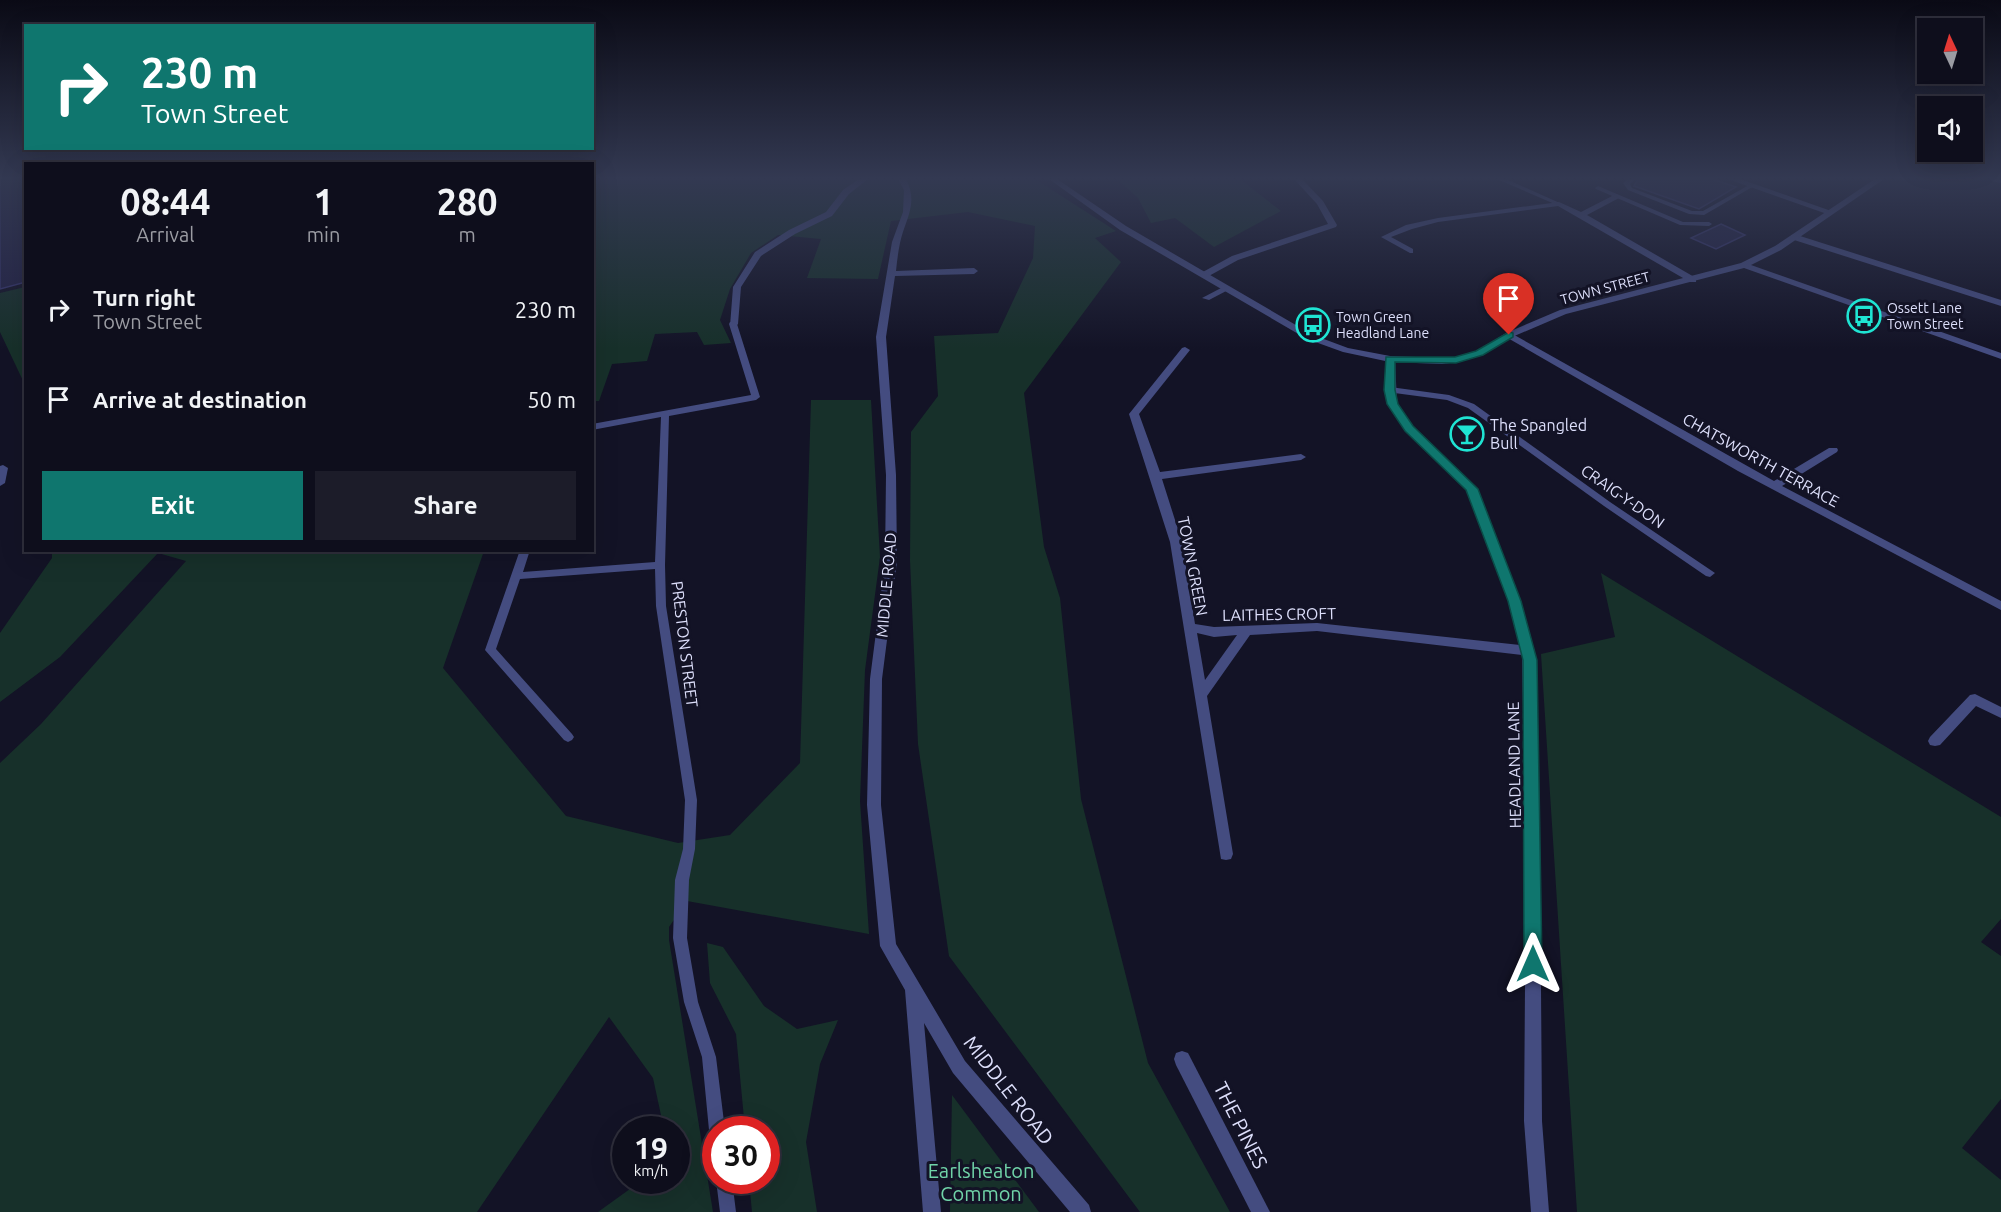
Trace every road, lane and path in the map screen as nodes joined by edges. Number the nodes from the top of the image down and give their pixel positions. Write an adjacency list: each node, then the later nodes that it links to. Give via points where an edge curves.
1 (786, 236): 17 (street, via 758,254 738,287)
2 (898, 236): 11 (street, MIDDLE ROAD)
3 (1136, 236): 12 (street, TOWN STREET)
4 (1302, 236): 12 (street, via 1235,258)
5 (1388, 236): 8 (street, via 1385,237)
6 (1618, 236): 13 (street)
7 (1794, 237): 9 (street, TOWN STREET); 16 (street)
8 (1410, 251)
9 (1744, 265): 13 (street, TOWN STREET); 20 (street)
10 (974, 271): 11 (street)
11 (892, 274): 44 (street, MIDDLE ROAD, via 881,337 891,475 891,562 876,679 874,805 888,946)
12 (1204, 275): 14 (street, TOWN STREET)
13 (1693, 280): 18 (street, TOWN STREET, via 1563,312)
14 (1226, 290): 15 (lane); 21 (street, TOWN STREET, via 1310,337)
15 (1206, 298)
16 (2001, 303)
17 (733, 324): 23 (lane, via 756,397)
18 (1509, 335): 21 (street, TOWN STREET, via 1480,353 1456,360); 30 (street, CHATSWORTH TERRACE)
19 (1185, 350): 28 (street, TOWN GREEN, via 1134,414)
20 (2001, 356)
21 (1390, 359): 22 (street, HEADLAND LANE)
22 (1389, 390): 33 (lane, CRAIG-Y-DON, via 1449,398 1471,406); 38 (street, HEADLAND LANE, via 1392,404 1409,428 1472,489 1515,601)
23 (665, 414): 24 (lane); 32 (lane, PRESTON STREET)
24 (594, 427)
25 (1833, 450): 30 (street)
26 (1301, 457): 28 (street)
27 (3, 468): 29 (lane)
28 (1156, 476): 36 (street, TOWN GREEN, via 1176,543)
29 (0, 483)
30 (1774, 486): 35 (street, CHATSWORTH TERRACE)
31 (524, 552): 34 (lane)
32 (660, 565): 34 (lane); 46 (lane, PRESTON STREET, via 661,606 691,800 680,938 691,1002 709,1057)
33 (1710, 573)
34 (516, 576): 41 (lane, via 490,650)
35 (1998, 602)
36 (1190, 627): 37 (street, LAITHES CROFT, via 1214,632); 39 (street)
37 (1247, 630): 38 (street, LAITHES CROFT, via 1317,627); 39 (street)
38 (1528, 651): 52 (street, HEADLAND LANE, via 1533,1121)
39 (1201, 695): 43 (street)
40 (2001, 713): 42 (street, via 1975,699)
41 (568, 737)
42 (1935, 741)
43 (1226, 854)
44 (913, 987): 49 (street, MIDDLE ROAD); 50 (street, MIDDLE ROAD, via 959,1067)
45 (1182, 1059): 51 (street, THE PINES)
46 (715, 1116)
47 (726, 1194): 48 (lane)
48 (728, 1212)
49 (932, 1212)
50 (1082, 1212)
51 (1261, 1212)
52 (1540, 1212)

